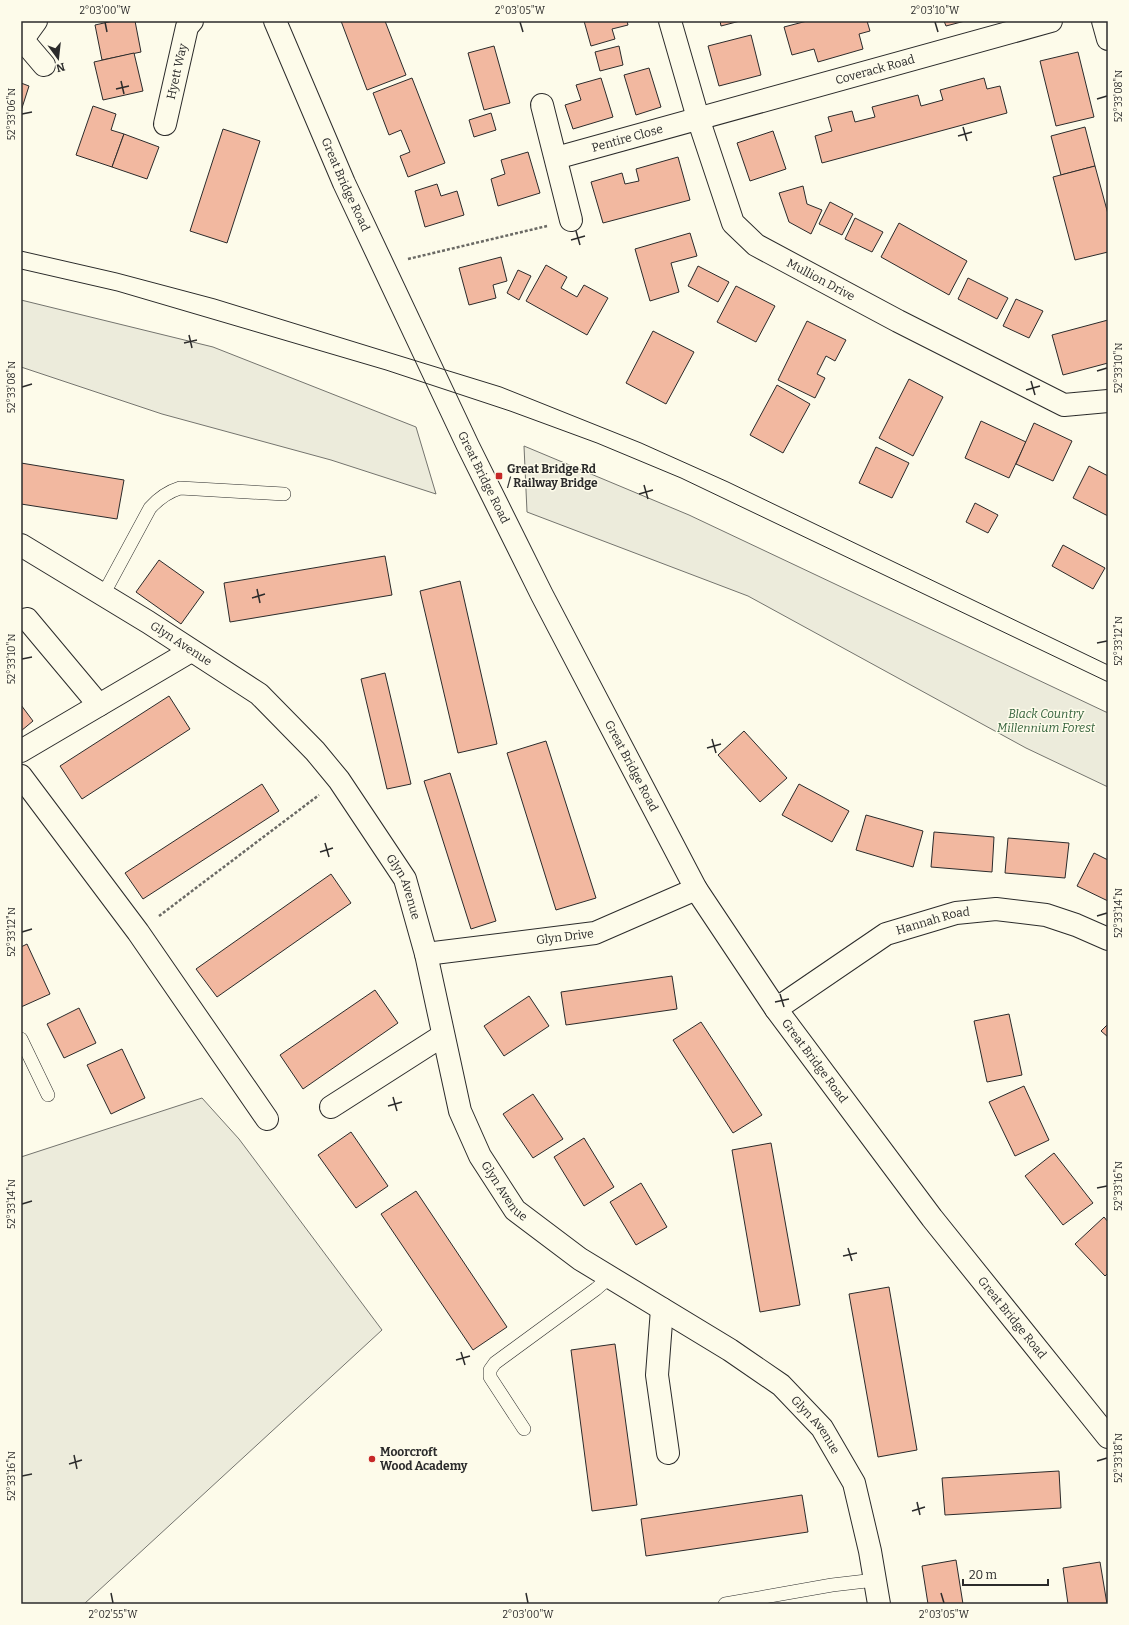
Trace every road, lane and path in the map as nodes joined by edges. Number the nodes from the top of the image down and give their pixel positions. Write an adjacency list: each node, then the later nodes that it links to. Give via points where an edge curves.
1 (36, 21): 7 (street)
2 (192, 21): 12 (street, Hyett Way, via 187,27)
3 (275, 21): 15 (street, Great Bridge Road, via 344,183)
4 (670, 21): 11 (street, Mullion Drive)
5 (1051, 21): 11 (street, Coverack Road)
6 (1103, 21): 8 (street)
7 (22, 38): 9 (street)
8 (1108, 39)
9 (44, 64)
10 (542, 104): 13 (street)
11 (698, 118): 13 (street, Pentire Close); 16 (street, Mullion Drive, via 733,223 756,245 1064,405)
12 (165, 124)
13 (556, 158): 14 (street)
14 (571, 220): 15 (path)
15 (383, 265): 26 (street, Great Bridge Road, via 542,595)
16 (1108, 401)
17 (284, 494): 19 (lane, via 180,488 169,491 150,508)
18 (21, 546): 19 (street, Glyn Avenue)
19 (103, 595): 21 (street, Glyn Avenue)
20 (27, 619): 22 (street)
21 (191, 651): 22 (street); 25 (street, Glyn Avenue, via 259,694 315,751)
22 (99, 705): 23 (street)
23 (21, 751)
24 (21, 776): 27 (street)
25 (339, 780): 27 (path); 29 (street, Glyn Avenue, via 405,879)
26 (696, 889): 29 (street, Glyn Drive, via 595,933); 30 (street, Great Bridge Road)
27 (138, 932): 35 (street)
28 (1108, 939): 30 (street, Hannah Road, via 1046,915 996,909 956,913 886,934)
29 (426, 954): 31 (street, Glyn Avenue)
30 (776, 1009): 39 (street, Great Bridge Road, via 932,1218)
31 (442, 1036): 34 (street); 36 (street, Glyn Avenue, via 460,1111 480,1156 515,1210 580,1259)
32 (21, 1039): 33 (lane)
33 (48, 1095)
34 (331, 1107)
35 (267, 1119)
36 (610, 1277): 37 (street, Glyn Avenue); 38 (lane, via 495,1363 490,1370 490,1377)
37 (662, 1309): 40 (street, via 657,1375); 41 (street, Glyn Avenue, via 730,1350 781,1385 822,1428 854,1483)
38 (524, 1429)
39 (1108, 1437)
40 (668, 1453)
41 (875, 1580): 42 (lane); 43 (street, Glyn Avenue)
42 (725, 1604)
43 (879, 1604)

